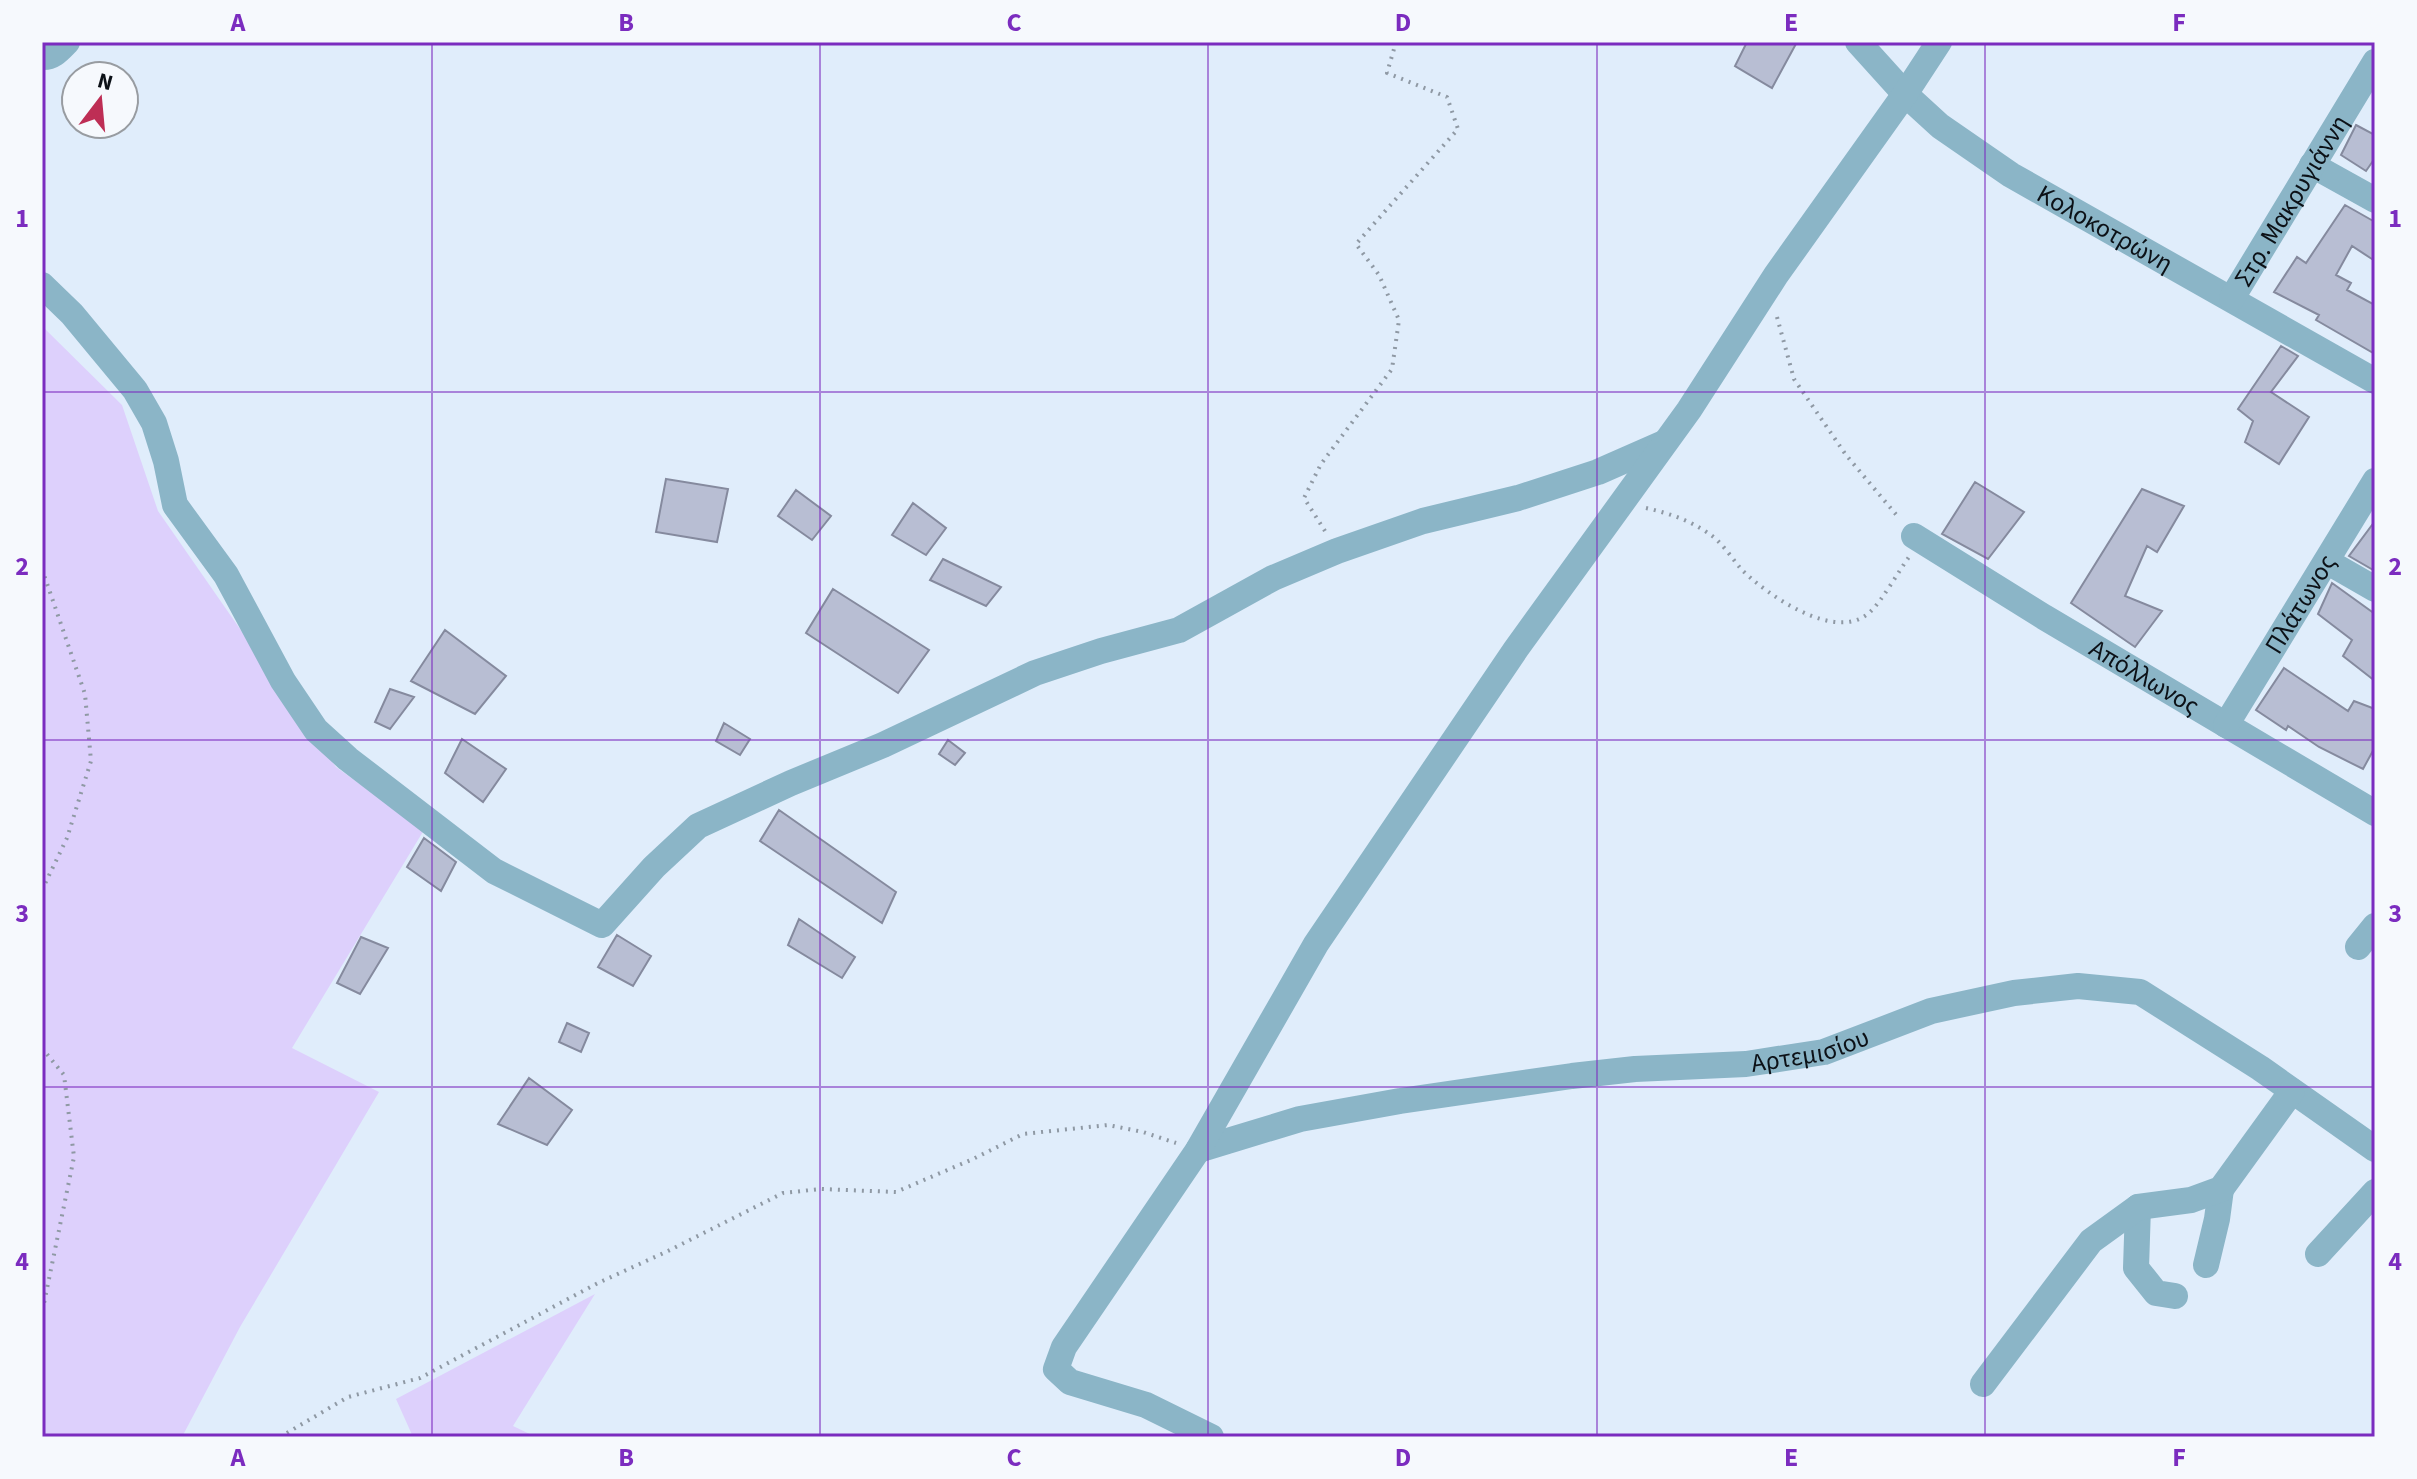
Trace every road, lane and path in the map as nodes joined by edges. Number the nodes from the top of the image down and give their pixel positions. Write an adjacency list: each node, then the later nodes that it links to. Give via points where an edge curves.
1 (67, 42): 5 (street)
2 (1396, 42): 18 (path, via 1387,73 1447,97 1458,129 1356,244 1379,275 1399,320 1392,369 1321,464 1304,498)
3 (1858, 42): 7 (street, Κολοκοτρώνη)
4 (1939, 42): 7 (street)
5 (42, 57)
6 (2375, 62): 8 (street, Στρ. Μακρυγιάννη)
7 (1905, 94): 10 (street); 12 (street, Κολοκοτρώνη, via 1940,126 2011,175)
8 (2312, 165): 9 (street); 12 (street, Στρ. Μακρυγιάννη)
9 (2375, 200)
10 (1776, 275): 14 (street); 17 (path, via 1778,319 1794,379 1846,455)
11 (42, 285): 18 (street, via 135,390 154,423 175,505 226,575 316,730 494,871 602,925 698,826 1035,673 1179,630 1273,578)
12 (2232, 298): 13 (street, Κολοκοτρώνη)
13 (2375, 381)
14 (1664, 443): 16 (street); 18 (street, via 1598,472)
15 (2375, 481): 19 (street, Πλάτωνος)
16 (1620, 502): 17 (path, via 1670,513 1692,524 1710,534 1768,592 1795,609 1850,623 1870,612 1910,556); 30 (street, via 1316,944)
17 (1914, 536): 22 (street, Απόλλωνος)
18 (1337, 551)
19 (2328, 562): 21 (street); 22 (street, Πλάτωνος)
20 (42, 569): 24 (path, via 85,694 91,761 67,838)
21 (2375, 589)
22 (2226, 725): 23 (street, Απόλλωνος)
23 (2375, 813)
24 (42, 890)
25 (2375, 926): 26 (street)
26 (2358, 947)
27 (42, 1048): 37 (path, via 64,1075 74,1157)
28 (2292, 1091): 29 (street, Αρτεμισίου); 30 (street, Αρτεμισίου, via 2140,992 2078,986 1931,1011 1824,1052 1746,1064 1572,1076 1400,1101 1300,1119); 31 (street)
29 (2375, 1149)
30 (1198, 1150): 39 (path, via 1143,1132 1094,1126 1023,1134 896,1192 783,1193 420,1378 348,1397); 40 (street, via 1064,1347 1056,1369 1070,1382 1146,1405)
31 (2221, 1189): 33 (street, via 2191,1200); 35 (street)
32 (2375, 1192): 34 (street)
33 (2138, 1207): 36 (street, via 2136,1268 2156,1293); 38 (street, via 2091,1241)
34 (2318, 1254)
35 (2206, 1265)
36 (2175, 1296)
37 (42, 1313)
38 (1983, 1384)
39 (280, 1437)
40 (1211, 1437)

